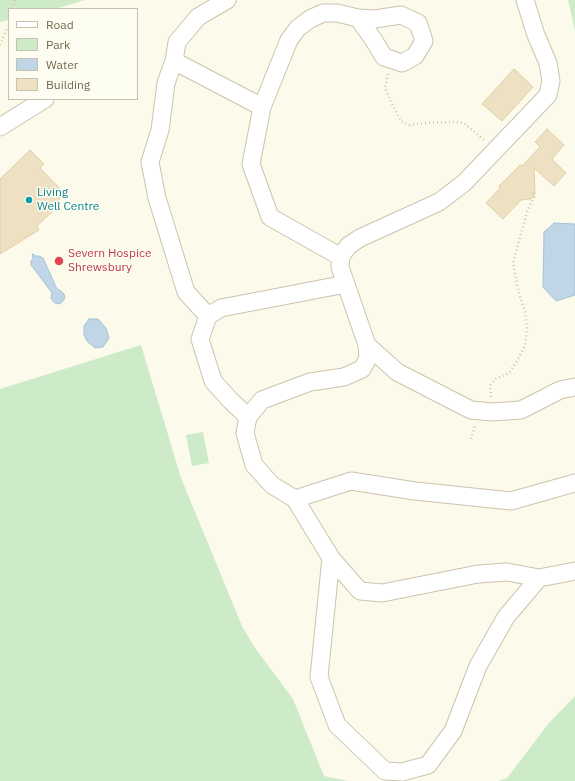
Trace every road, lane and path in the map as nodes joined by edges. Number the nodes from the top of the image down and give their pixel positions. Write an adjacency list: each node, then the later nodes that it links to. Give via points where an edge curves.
1 (227, 0): 7 (street, via 198,17 178,42)
2 (525, 0): 11 (street, via 552,81 548,95)
3 (358, 18): 6 (street, via 384,57); 6 (street, via 375,19 401,15 418,23 424,41 416,56 402,63); 9 (street, via 323,13 298,28 289,40)
4 (8, 26): 5 (path)
5 (0, 45)
6 (393, 60): 11 (path, via 386,88 401,121 410,125 425,122 464,123)
7 (174, 61): 9 (street); 15 (street, via 166,83 160,130 150,162 157,198 186,292)
8 (44, 100): 10 (street)
9 (262, 107): 13 (street, via 251,164 270,217)
10 (0, 127)
11 (496, 150): 13 (street, via 464,183 439,202 360,238 348,246)
12 (533, 191): 18 (path, via 534,197 527,212 513,263 525,311 525,346 509,373 495,379 490,386)
13 (341, 257): 14 (street, via 340,267)
14 (346, 284): 15 (street, via 221,308); 16 (street)
15 (208, 316): 19 (street, via 200,339 213,381)
16 (367, 345): 18 (street, via 398,372 471,410); 19 (street, via 368,358 362,369 344,377 310,382 262,400)
17 (575, 387): 18 (street, via 560,390 521,410)
18 (492, 412)
19 (248, 417): 21 (street, via 245,433 254,465 272,485)
20 (575, 483): 21 (street, via 511,501 351,481)
21 (295, 499): 22 (street)
22 (331, 558): 24 (street, via 360,591 368,592 382,593 478,574 507,572); 24 (street, via 319,677 336,725 385,771 402,772 428,765 453,731 478,666 506,618)
23 (575, 571): 24 (street)
24 (539, 578)

